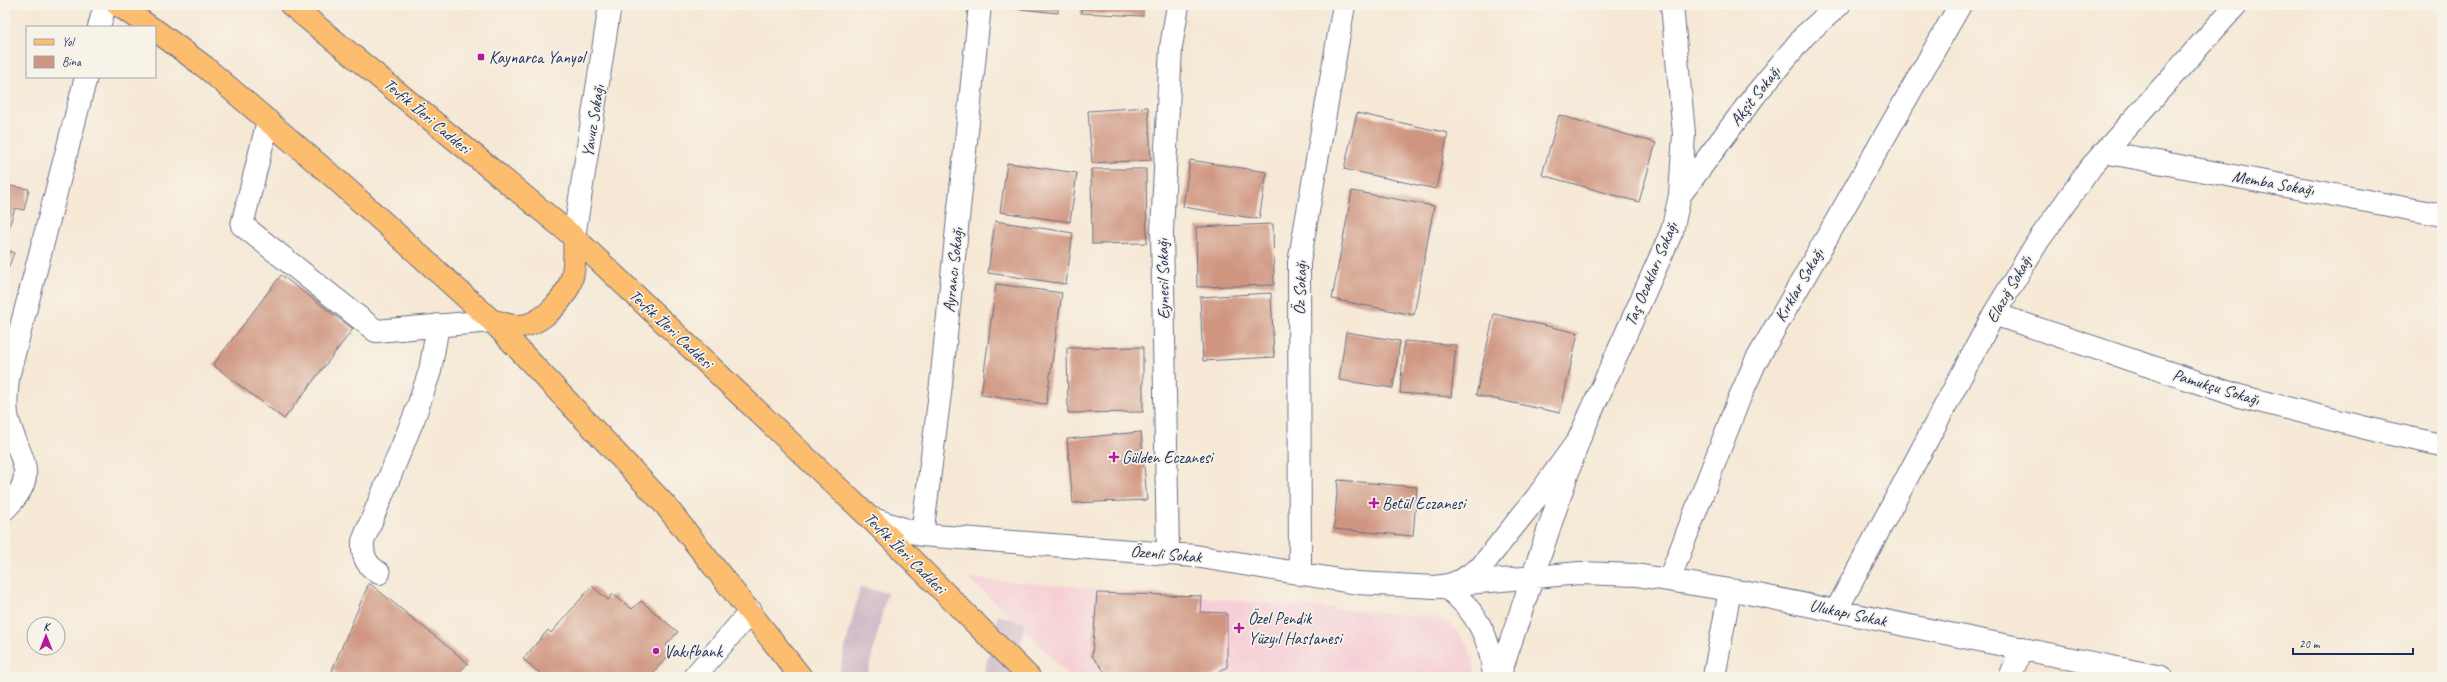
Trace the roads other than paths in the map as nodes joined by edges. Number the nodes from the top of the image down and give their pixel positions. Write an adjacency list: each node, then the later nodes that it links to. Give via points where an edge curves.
1 (105, 5): 12 (street)
2 (118, 5): 13 (main road)
3 (610, 5): 20 (street, Yavuz Sokağı)
4 (980, 5): 28 (street, Ayrancı Sokağı, via 940,392)
5 (1178, 5): 29 (street, Eynesil Sokağı, via 1171,46 1162,231)
6 (1344, 5): 31 (street, Öz Sokağı, via 1299,262)
7 (1672, 5): 18 (street, Taş Ocakları Sokağı, via 1684,134)
8 (1839, 5): 18 (street, Akşit Sokağı, via 1805,34 1755,94)
9 (1960, 5): 33 (street, Kırklar Sokağı, via 1756,360)
10 (2236, 5): 17 (street, Elazığ Sokağı)
11 (302, 9): 20 (main road, Tevfik İleri Caddesi)
12 (99, 26)
13 (149, 26)
14 (156, 31): 16 (main road, via 204,66)
15 (86, 78): 26 (street, via 8,377 7,412 22,454 25,474 15,499)
16 (268, 120): 22 (main road); 23 (street, via 242,224 376,331)
17 (2104, 152): 19 (street, Memba Sokağı); 21 (street, Elazığ Sokağı, via 2038,240)
18 (1680, 194): 24 (street, Taş Ocakları Sokağı, via 1672,230)
19 (2442, 214)
20 (574, 237): 22 (main road, via 575,262 572,281 561,301 537,322 519,326); 27 (main road, Tevfik İleri Caddesi)
21 (1994, 314): 25 (street, Pamukçu Sokağı, via 2239,396); 36 (street, Elazığ Sokağı)
22 (492, 320): 23 (street); 37 (main road, via 666,506)
23 (438, 325): 30 (street, via 430,370 420,400 363,541 365,560 370,568)
24 (1579, 438): 32 (street); 34 (street, via 1481,566)
25 (2442, 445)
26 (5, 509)
27 (870, 518): 28 (street, Özenli Sokak); 41 (main road, Tevfik İleri Caddesi)
28 (922, 535): 29 (street, Özenli Sokak)
29 (1168, 553): 31 (street, Özenli Sokak, via 1221,559)
30 (379, 573)
31 (1300, 574): 34 (street, Özenli Sokak, via 1370,584)
32 (1531, 577): 33 (street, Ulukapı Sokak, via 1607,572); 34 (street, Özenli Sokak); 43 (street)
33 (1669, 580): 35 (street, Ulukapı Sokak)
34 (1452, 584): 42 (street, via 1484,632 1492,654)
35 (1730, 590): 36 (street, Ulukapı Sokak); 44 (street)
36 (1836, 610): 38 (street, Ulukapı Sokak)
37 (751, 611): 39 (street); 40 (main road)
38 (2022, 648): 45 (street); 46 (street, Ulukapı Sokak)
39 (694, 677)
40 (801, 677)
41 (1029, 677)
42 (1494, 677)
43 (1499, 677)
44 (1714, 677)
45 (2010, 677)
46 (2161, 677)

